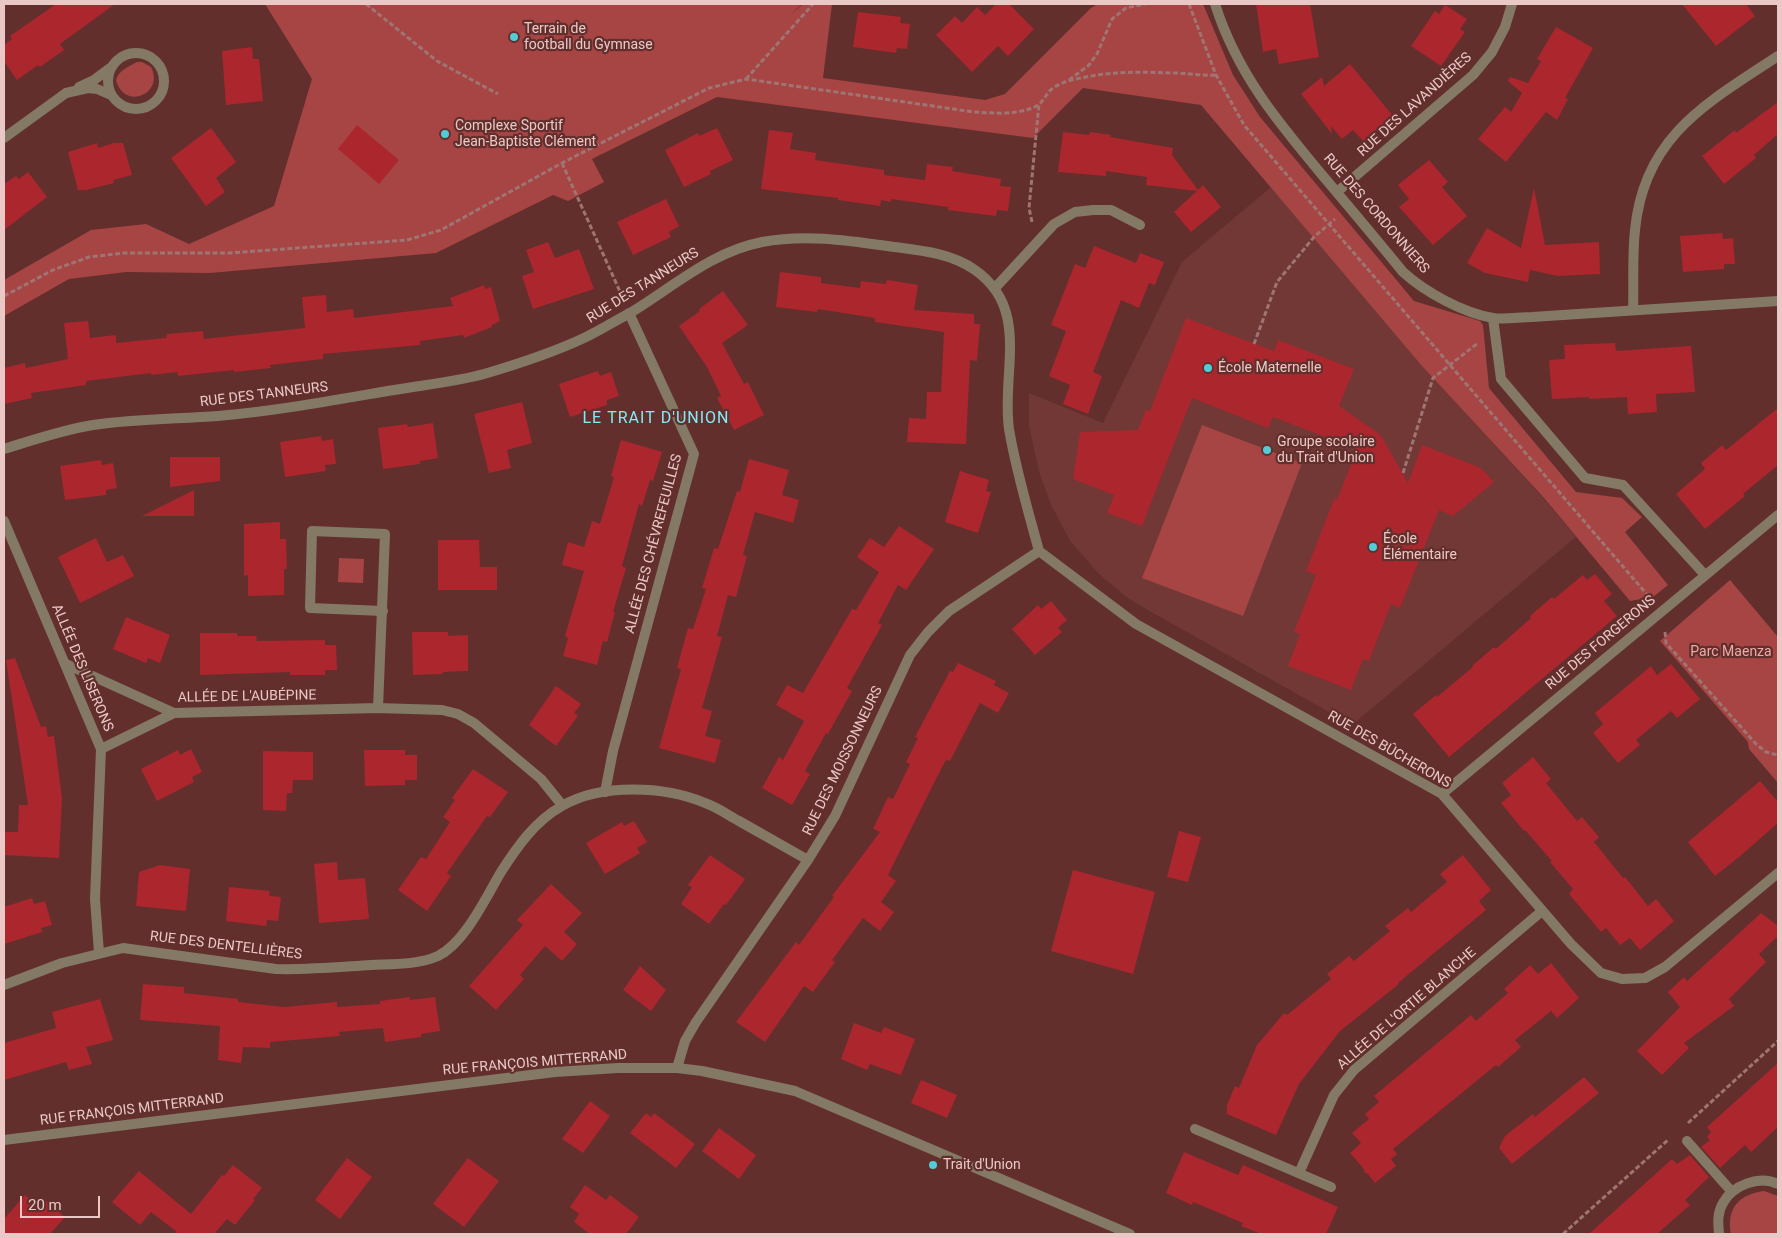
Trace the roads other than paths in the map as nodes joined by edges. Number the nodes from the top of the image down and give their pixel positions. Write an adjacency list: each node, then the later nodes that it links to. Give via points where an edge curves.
1 (1214, 4): 8 (street, RUE DES CORDONNIERS, via 1222,28 1248,78 1275,118)
2 (1512, 4): 8 (street, RUE DES LAVANDIÈRES, via 1505,27 1473,75)
3 (1778, 56): 12 (street, via 1708,102 1662,149 1644,187 1635,230)
4 (110, 68): 5 (street, via 94,80); 6 (street, via 107,77); 6 (street, via 124,55 143,53 158,64 164,81 158,98 143,108 125,107)
5 (66, 92): 6 (street, via 88,88); 7 (street)
6 (111, 95)
7 (4, 138)
8 (1337, 192): 14 (street, RUE DES CORDONNIERS, via 1415,283 1451,303)
9 (1140, 224): 10 (street, via 1112,210 1075,212 1054,224)
10 (995, 288): 13 (street, RUE DES TANNEURS, via 974,269 944,255 848,240 792,238 736,249 698,266); 18 (street, RUE DES TANNEURS, via 1011,328 1009,424 1018,480)
11 (1778, 301): 12 (street, RUE DES CORDONNIERS)
12 (1633, 310): 14 (street, RUE DES CORDONNIERS)
13 (629, 313): 15 (street, RUE DES TANNEURS, via 585,338 481,375 326,402 219,416 91,426 62,431); 25 (street, ALLÉE DES CHÉVREFEUILLES, via 694,454 613,751)
14 (1493, 318): 19 (street, via 1501,379 1585,478 1624,485)
15 (4, 449)
16 (1778, 515): 19 (street, RUE DES FORGERONS)
17 (4, 521): 21 (street, ALLÉE DES LISERONS)
18 (1039, 551): 26 (street, RUE DES BÛCHERONS, via 1136,624); 28 (street, RUE DES MOISSONNEURS, via 949,611 910,655 834,816)
19 (1705, 575): 26 (street, RUE DES FORGERONS)
20 (383, 611): 20 (street, via 385,534 312,531 310,608); 22 (street)
21 (66, 664): 23 (street, ALLÉE DE L'AUBÉPINE); 24 (street, ALLÉE DES LISERONS)
22 (378, 708): 23 (street, ALLÉE DE L'AUBÉPINE); 27 (street, ALLÉE DE L'AUBÉPINE, via 442,710 458,714 474,723 541,779)
23 (174, 713): 24 (street)
24 (101, 749): 31 (street, ALLÉE DES LISERONS, via 95,900)
25 (605, 792): 27 (street, RUE DES DENTELLIÈRES); 28 (street, RUE DES DENTELLIÈRES, via 654,790 707,803)
26 (1442, 794): 30 (street, RUE DES BÛCHERONS)
27 (562, 805): 31 (street, RUE DES DENTELLIÈRES, via 538,823 517,847 456,942 432,958 418,962 298,970 123,948)
28 (808, 860): 33 (street, RUE DES MOISSONNEURS, via 696,1022 685,1041)
29 (1778, 873): 30 (street, RUE DES BÛCHERONS, via 1665,967 1645,978 1622,979 1601,973 1570,944)
30 (1542, 910): 37 (street, ALLÉE DE L'ORTIE BLANCHE, via 1354,1070 1334,1095)
31 (99, 952): 32 (street, RUE DES DENTELLIÈRES)
32 (4, 985)
33 (677, 1068): 35 (street, RUE FRANÇOIS MITTERRAND, via 555,1072); 41 (street, RUE FRANÇOIS MITTERRAND, via 795,1091)
34 (1196, 1129): 37 (street)
35 (4, 1140)
36 (1687, 1141): 40 (street)
37 (1299, 1173): 39 (street)
38 (1777, 1180): 40 (street, via 1752,1182)
39 (1331, 1187)
40 (1732, 1192): 42 (street, via 1718,1217)
41 (1130, 1234)
42 (1719, 1234)

